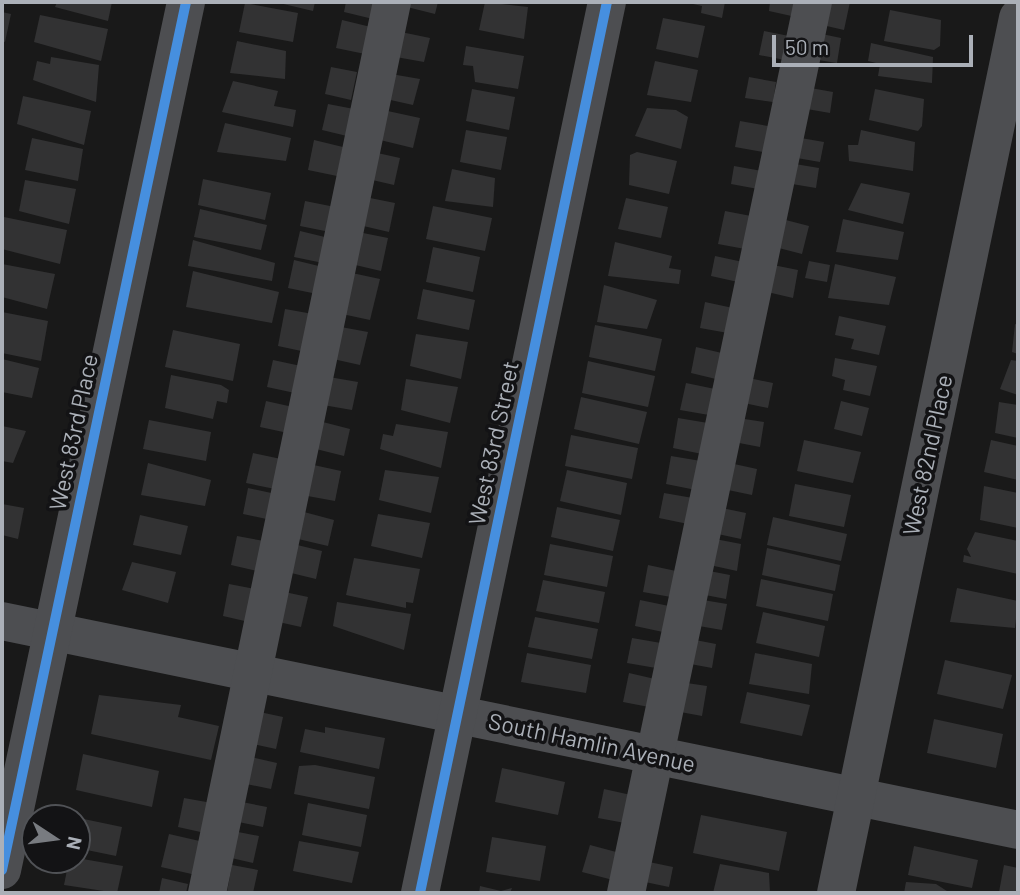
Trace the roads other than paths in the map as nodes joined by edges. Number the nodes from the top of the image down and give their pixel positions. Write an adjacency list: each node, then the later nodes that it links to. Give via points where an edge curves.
1 (186, 2): 7 (street, West 83rd Place)
2 (392, 2): 8 (street)
3 (607, 2): 9 (street, West 83rd Street)
4 (813, 2): 10 (street)
5 (1018, 18): 11 (street, West 82nd Place)
6 (2, 621): 7 (street, South Hamlin Avenue)
7 (53, 631): 8 (street, South Hamlin Avenue); 13 (street, West 83rd Place)
8 (253, 672): 9 (street, South Hamlin Avenue); 14 (street)
9 (458, 714): 10 (street, South Hamlin Avenue); 15 (street, West 83rd Street)
10 (654, 755): 11 (street, South Hamlin Avenue); 16 (street)
11 (856, 796): 12 (street, South Hamlin Avenue); 17 (street, West 82nd Place)
12 (1018, 830)
13 (2, 870)
14 (207, 893)
15 (420, 893)
16 (625, 893)
17 (836, 893)

